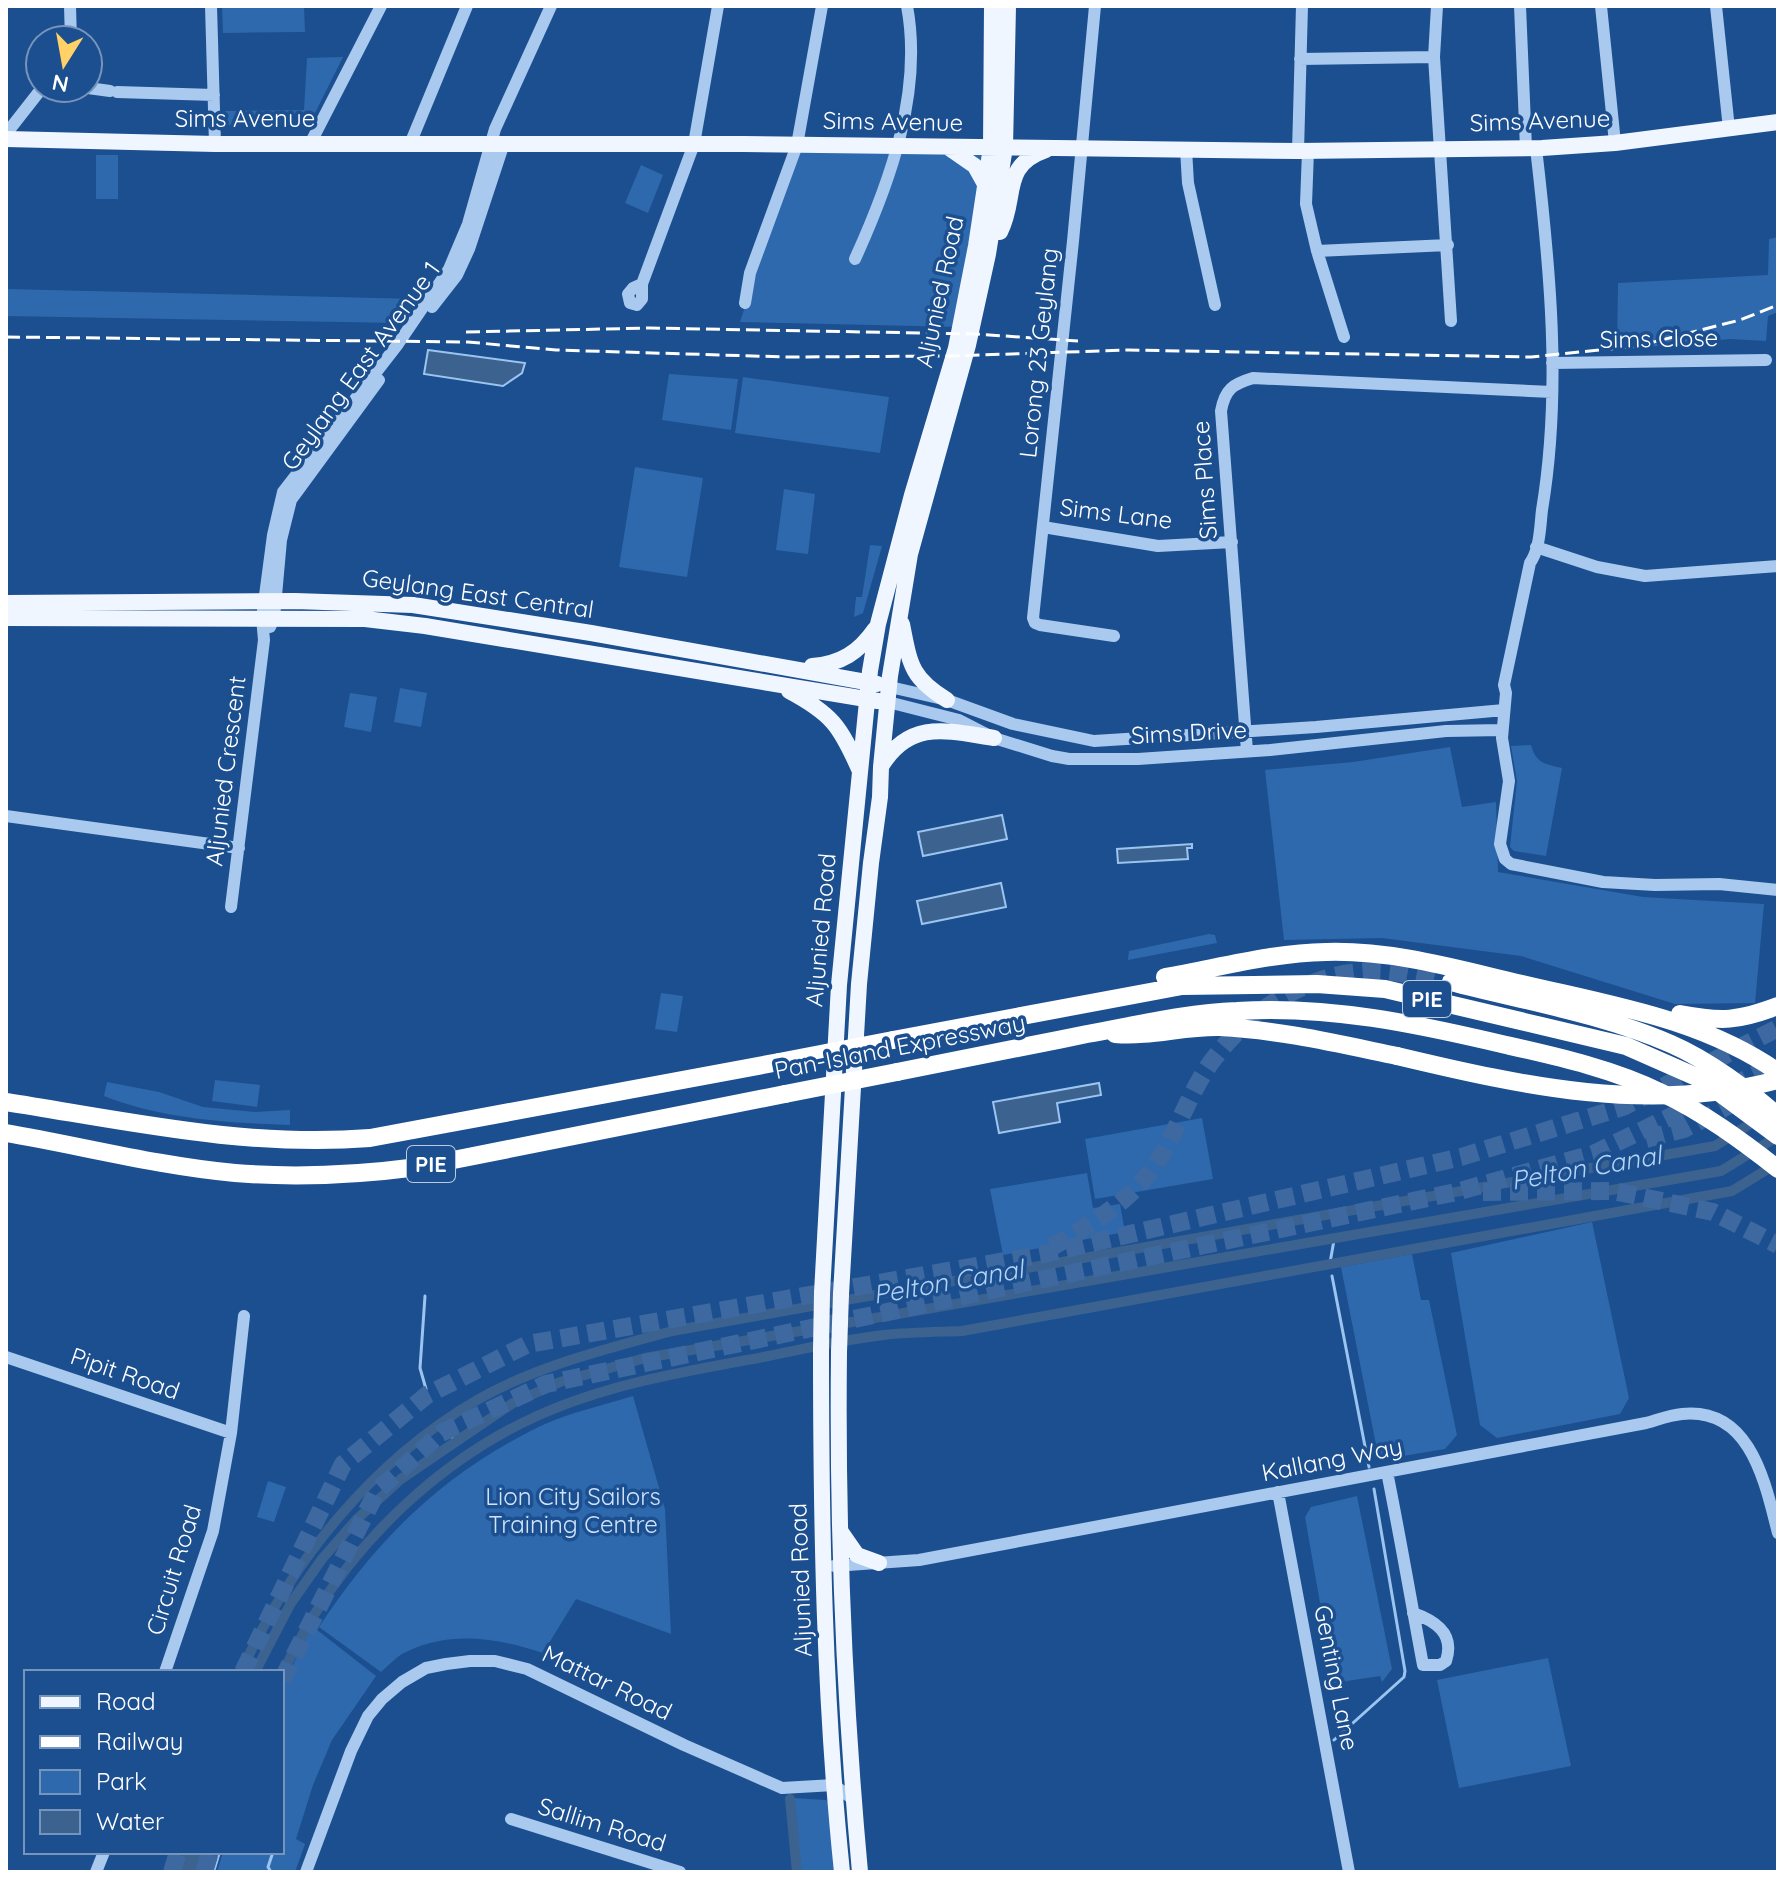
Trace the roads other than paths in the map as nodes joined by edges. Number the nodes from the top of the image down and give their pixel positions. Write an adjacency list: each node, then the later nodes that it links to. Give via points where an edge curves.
1 (211, 6): 19 (street)
2 (381, 6): 27 (street)
3 (467, 6): 28 (street)
4 (551, 6): 24 (street, Geylang East Avenue 1)
5 (718, 6): 29 (street)
6 (822, 6): 30 (street)
7 (907, 6): 31 (street, via 911,68)
8 (992, 6): 33 (main road, Aljunied Road)
9 (1008, 6): 33 (main road, Aljunied Road)
10 (1095, 6): 35 (street, Lorong 23 Geylang)
11 (1302, 6): 17 (street)
12 (1437, 6): 16 (street)
13 (1520, 6): 37 (street)
14 (1601, 6): 25 (street)
15 (1716, 6): 22 (street)
16 (1434, 57): 17 (street); 36 (street)
17 (1300, 59): 39 (street)
18 (104, 90): 19 (street)
19 (214, 95): 26 (street)
20 (30, 104): 23 (street)
21 (1778, 122): 22 (main road, Sims Avenue)
22 (1729, 129): 25 (main road, Sims Avenue)
23 (6, 136): 26 (main road, Sims Avenue)
24 (497, 143): 28 (main road, Sims Avenue); 29 (main road, Sims Avenue); 58 (street, Geylang East Avenue 1, via 482,213 457,275 291,500)
25 (1615, 143): 37 (main road, Sims Avenue)
26 (215, 144): 27 (main road, Sims Avenue)
27 (310, 144): 28 (main road, Sims Avenue)
28 (410, 144)
29 (694, 144): 30 (main road, Sims Avenue); 45 (street)
30 (797, 145): 31 (main road, Sims Avenue); 46 (street, via 750,273)
31 (897, 145): 32 (main road, Sims Avenue); 44 (street)
32 (944, 146): 33 (main road, Sims Avenue); 40 (main road, via 965,156)
33 (998, 147): 34 (main road, Sims Avenue); 40 (main road, Aljunied Road); 43 (main road, Aljunied Road)
34 (1057, 147): 35 (main road, Sims Avenue); 43 (main road, via 1032,155 1019,166 1003,225)
35 (1081, 147): 38 (main road, Sims Avenue); 53 (street, Lorong 23 Geylang)
36 (1439, 147): 37 (main road, Sims Avenue); 39 (main road, Sims Avenue); 41 (street)
37 (1535, 148): 51 (street)
38 (1186, 149): 39 (main road, Sims Avenue); 47 (street, via 1188,183)
39 (1303, 151): 42 (street, via 1306,204)
40 (985, 184): 61 (main road, Aljunied Road, via 958,338)
41 (1448, 245): 42 (street); 48 (street)
42 (1317, 251): 49 (street)
43 (988, 254): 59 (main road, Aljunied Road)
44 (855, 259)
45 (642, 284)
46 (745, 303)
47 (1215, 305)
48 (1451, 321)
49 (1344, 337)
50 (1766, 360): 51 (street, Sims Close)
51 (1552, 363): 52 (street)
52 (1552, 392): 54 (street, Sims Place, via 1253,378 1233,385 1221,411); 55 (street, via 1550,459)
53 (1043, 527): 54 (street, Sims Lane, via 1158,546); 62 (street, Lorong 23 Geylang, via 1035,623)
54 (1232, 542): 70 (street, Sims Place)
55 (1535, 552): 56 (street, via 1645,576); 69 (street, via 1537,565)
56 (1778, 566)
57 (6, 603): 58 (main road, Geylang East Central)
58 (269, 609): 60 (main road, Geylang East Central); 63 (main road, Geylang East Central, via 413,605); 64 (main road, Geylang East Central, via 411,624); 78 (street, Aljunied Crescent)
59 (900, 611): 66 (main road, Aljunied Road); 68 (main road, via 916,675)
60 (6, 618)
61 (878, 624): 63 (main road, via 861,648 844,659); 65 (main road, Aljunied Road)
62 (1114, 636)
63 (792, 668): 65 (main road, Geylang East Central)
64 (771, 682): 67 (main road, Geylang East Central); 75 (main road, via 825,713)
65 (869, 682): 66 (main road, Geylang East Central); 67 (main road, Aljunied Road)
66 (889, 695): 67 (main road, Geylang East Central); 68 (street, Sims Drive); 72 (street, Sims Drive); 74 (main road, Aljunied Road)
67 (868, 700): 75 (main road, Aljunied Road)
68 (947, 700): 70 (street, Sims Drive, via 1013,724 1094,741)
69 (1504, 710): 70 (street, Sims Drive); 71 (street)
70 (1246, 731): 73 (street, Sims Place)
71 (1502, 734): 73 (street, Sims Drive, via 1446,731); 79 (street, via 1509,781 1500,844 1511,864 1603,882)
72 (994, 738): 73 (street, Sims Drive, via 1069,759); 74 (main road, via 939,730 910,736 896,745)
73 (1247, 751)
74 (881, 767): 98 (main road, Aljunied Road, bridge, via 859,984 841,1294)
75 (860, 771): 102 (main road, Aljunied Road, bridge, via 839,985 822,1293)
76 (6, 816): 78 (street)
77 (6, 825): 78 (street)
78 (239, 851): 80 (street, Aljunied Crescent)
79 (1778, 890)
80 (231, 907)
81 (1451, 982): 89 (highway, via 1640,1032 1691,1054)
82 (1143, 992): 84 (highway, via 1159,978 1273,956 1359,952 1403,956); 88 (highway, Pan-Island Expressway / PIE, bridge, via 370,1138 304,1142 195,1133); 89 (highway, Pan-Island Expressway / PIE, via 1242,984 1385,989 1626,1046)
83 (1778, 1006): 84 (highway, via 1746,1018 1716,1020 1672,1012)
84 (1662, 1016): 86 (highway, via 1721,1039)
85 (1149, 1028): 87 (highway, bridge, via 1237,1028 1302,1036 1566,1091 1674,1095); 90 (highway, Pan-Island Expressway / PIE, bridge, via 1140,1036 1096,1033 357,1175 233,1173); 92 (highway, PIE, via 1235,1011 1306,1009 1471,1036 1597,1068 1658,1091 1723,1128)
86 (1778, 1072)
87 (1778, 1080)
88 (6, 1102)
89 (1764, 1112): 91 (highway, Pan-Island Expressway / PIE)
90 (6, 1133)
91 (1778, 1136)
92 (1777, 1168)
93 (244, 1316): 95 (street, Circuit Road)
94 (6, 1357): 95 (street, Pipit Road)
95 (231, 1433): 104 (street, Circuit Road, via 213,1531)
96 (1383, 1473): 97 (street, Kallang Way); 99 (street, Kallang Way, via 1694,1414 1740,1434 1762,1473); 103 (street)
97 (1278, 1492): 100 (street, Kallang Way, via 919,1560); 112 (street, Genting Lane)
98 (841, 1530): 100 (main road, via 857,1555); 101 (main road, Aljunied Road)
99 (1778, 1533)
100 (879, 1563): 101 (street, Kallang Way)
101 (841, 1565): 102 (street, Kallang Way); 106 (main road, Aljunied Road)
102 (822, 1567): 105 (main road, Aljunied Road)
103 (1413, 1613)
104 (166, 1670)
105 (834, 1785): 106 (street); 108 (street, Mattar Road, via 782,1788 527,1669 495,1661 446,1664 402,1682 368,1716); 110 (main road, Aljunied Road)
106 (854, 1800): 111 (main road, Aljunied Road)
107 (511, 1819): 109 (street, Sallim Road)
108 (306, 1872)
109 (680, 1872)
110 (842, 1872)
111 (860, 1872)
112 (1349, 1872)

